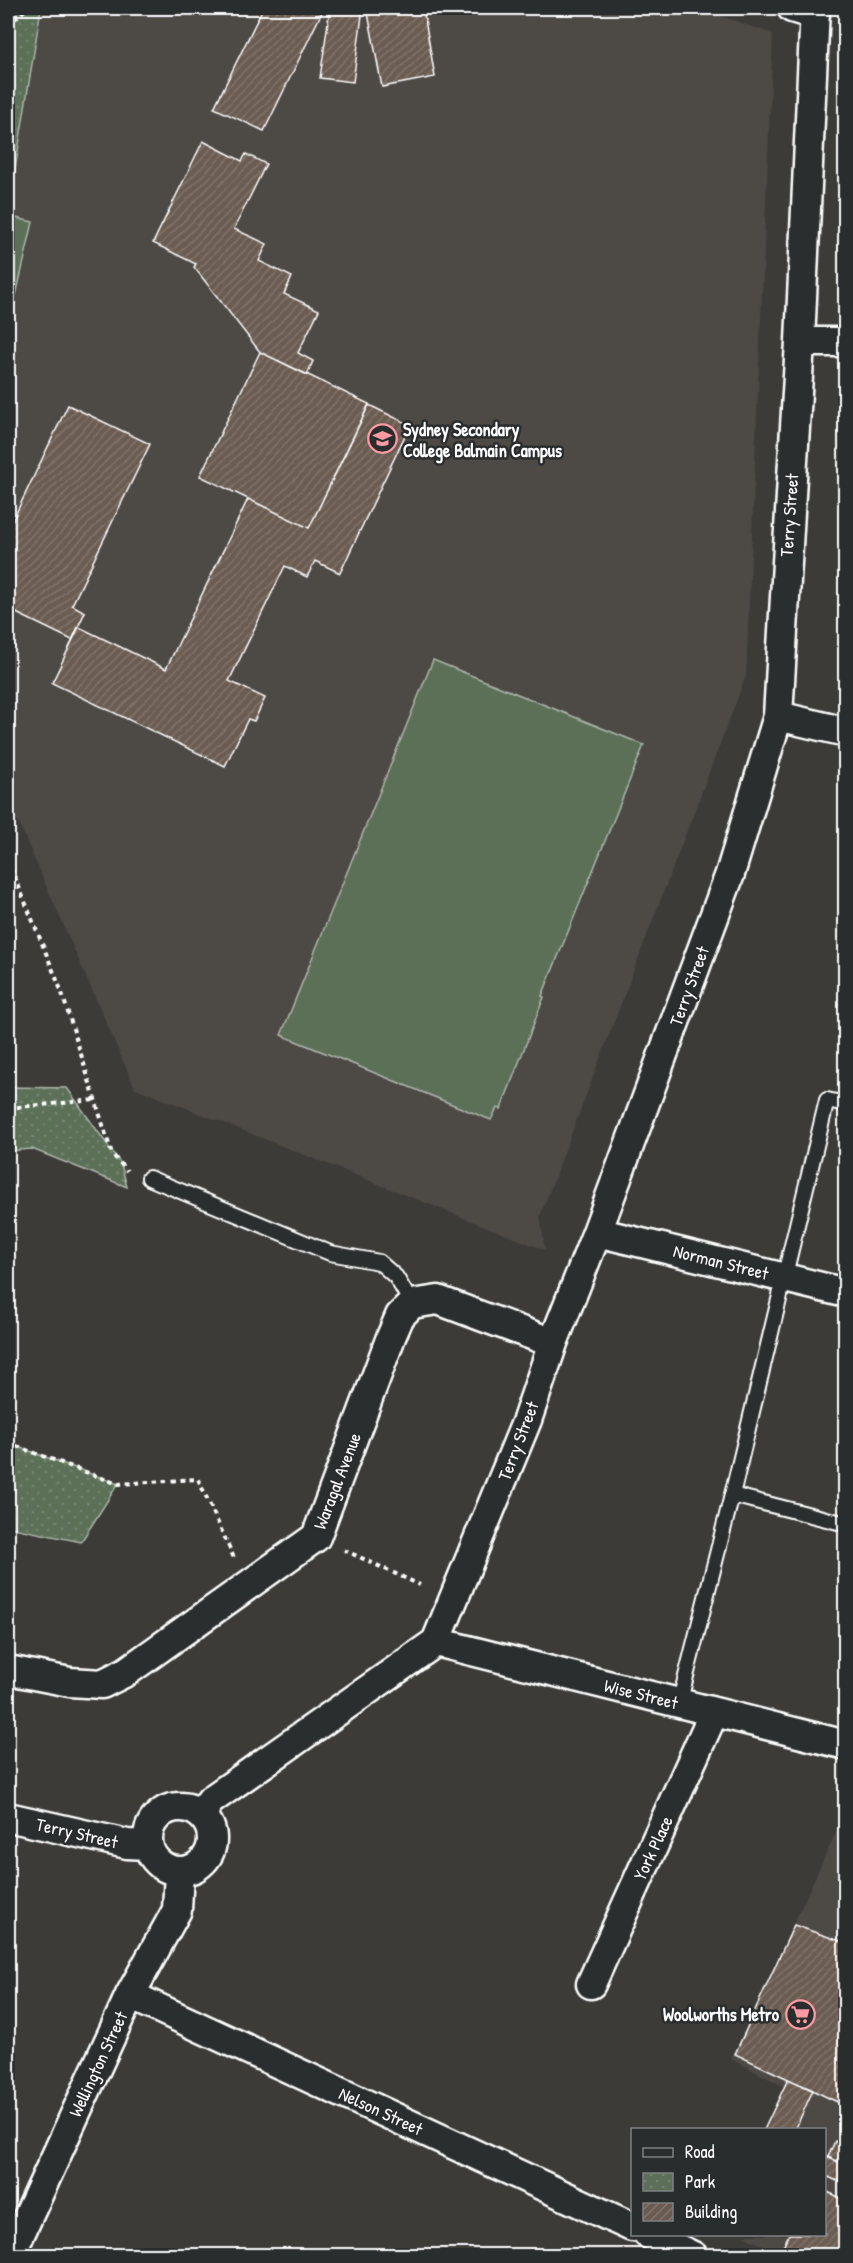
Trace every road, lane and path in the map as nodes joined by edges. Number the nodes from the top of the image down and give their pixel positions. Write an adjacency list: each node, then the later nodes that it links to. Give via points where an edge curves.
1 (27, 8): 3 (path)
2 (807, 10): 4 (street, Terry Street)
3 (8, 25)
4 (800, 342): 5 (street); 6 (street, Terry Street)
5 (846, 342)
6 (778, 716): 7 (street); 13 (street, Terry Street, via 730,874)
7 (846, 732)
8 (8, 860): 9 (path, via 61,990)
9 (95, 1100): 11 (path); 12 (path, via 112,1154 126,1171)
10 (846, 1104): 14 (lane, via 827,1100)
11 (8, 1108)
12 (149, 1178): 16 (lane, via 330,1253 379,1262 396,1276)
13 (597, 1232): 14 (street, Norman Street); 17 (street, Terry Street)
14 (783, 1278): 15 (street, Norman Street); 19 (lane)
15 (846, 1293)
16 (411, 1304): 17 (street, via 438,1300); 21 (street, Waragal Avenue, via 391,1336)
17 (553, 1343): 24 (street, Terry Street, via 527,1420)
18 (8, 1443): 23 (path, via 118,1484 198,1479)
19 (732, 1495): 20 (lane); 26 (lane)
20 (846, 1524)
21 (316, 1537): 22 (path); 23 (street, Waragal Avenue)
22 (420, 1585)
23 (247, 1586): 25 (street, Waragal Avenue, via 126,1672 102,1684)
24 (436, 1642): 26 (street, Wise Street); 29 (street, via 211,1800)
25 (8, 1670)
26 (680, 1704): 27 (street, Wise Street)
27 (714, 1712): 28 (street, Wise Street); 33 (street, York Place)
28 (846, 1745)
29 (201, 1814): 31 (street, via 191,1808 169,1808 152,1822); 32 (street, via 212,1830 211,1850 199,1866)
30 (8, 1817): 31 (street, Terry Street, via 127,1844)
31 (148, 1845): 32 (street, via 159,1864)
32 (180, 1872): 34 (street, Wellington Street, via 177,1910)
33 (591, 1984)
34 (130, 1995): 35 (street, Nelson Street); 37 (street, Wellington Street)
35 (631, 2226)
36 (650, 2236): 38 (street)
37 (10, 2256)
38 (693, 2256)

